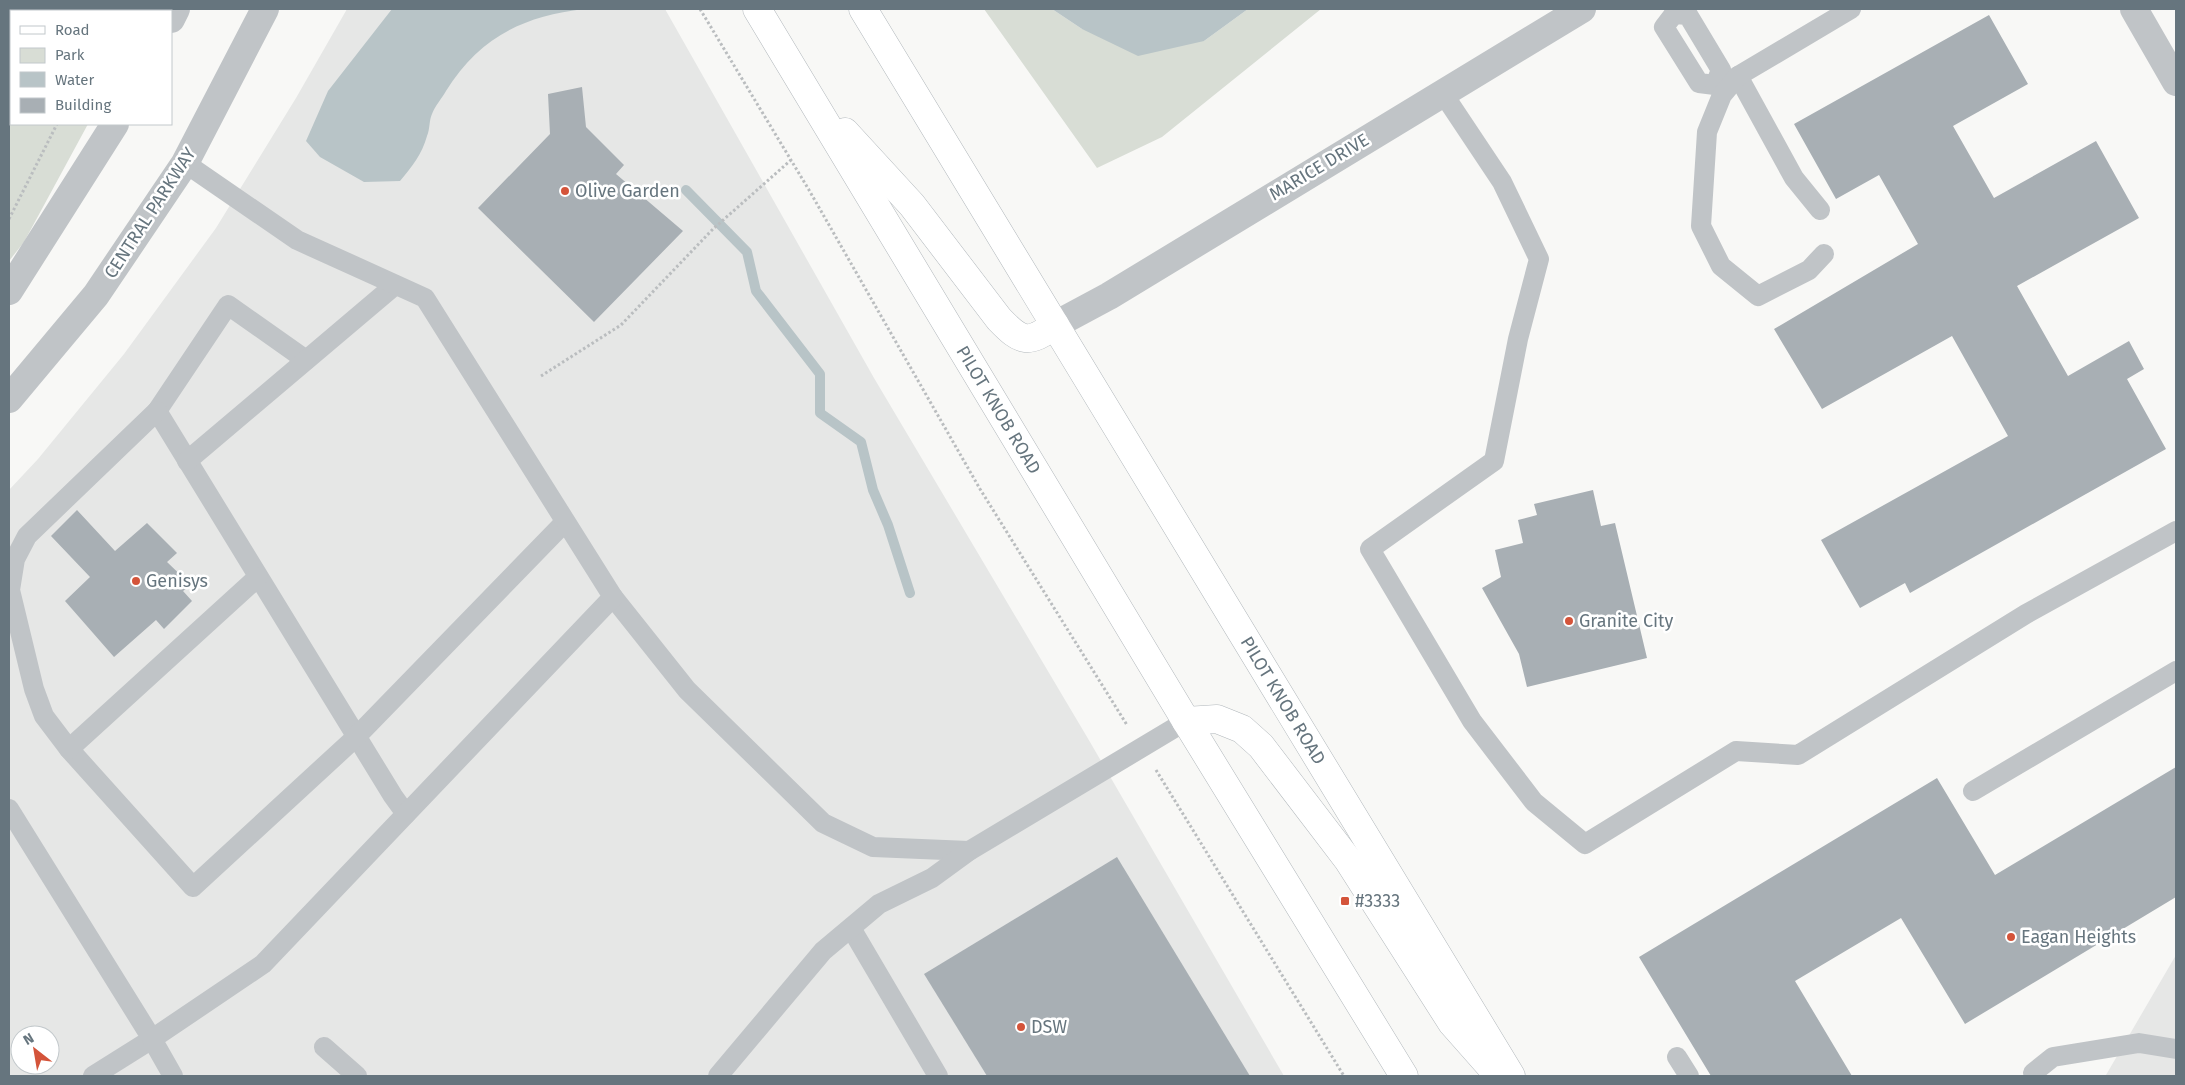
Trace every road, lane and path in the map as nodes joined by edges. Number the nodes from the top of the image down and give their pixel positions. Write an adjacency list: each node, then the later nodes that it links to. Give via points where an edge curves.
1 (265, 9): 17 (street, CENTRAL PARKWAY)
2 (700, 9): 16 (path)
3 (757, 9): 13 (main road, PILOT KNOB ROAD)
4 (863, 9): 23 (main road, PILOT KNOB ROAD)
5 (1582, 9): 12 (street, MARICE DRIVE)
6 (1851, 9): 10 (lane)
7 (2134, 9): 9 (street)
8 (1672, 12): 11 (lane, via 1688,15 1721,70); 11 (lane, via 1664,28 1699,83)
9 (2174, 71)
10 (1738, 76): 11 (lane); 18 (lane, via 1794,178)
11 (1718, 90): 20 (lane, via 1707,132 1701,226 1721,266 1758,296 1809,270)
12 (1442, 92): 23 (street, MARICE DRIVE, via 1109,296); 30 (lane, via 1502,182 1540,259 1518,339 1494,462 1370,549 1472,721 1534,802 1585,844 1736,751 1798,754 2026,614)
13 (811, 96): 23 (main road, PILOT KNOB ROAD, via 898,188 1013,334 1024,338 1038,337); 34 (main road, PILOT KNOB ROAD)
14 (56, 125): 19 (path)
15 (114, 125): 22 (street)
16 (792, 160): 25 (path, via 713,229 621,325); 36 (path, via 980,488)
17 (185, 163): 21 (lane, via 297,240); 26 (street, CENTRAL PARKWAY, via 96,295)
18 (1820, 210)
19 (9, 219)
20 (1824, 254)
21 (395, 285): 24 (lane); 29 (lane, via 425,298)
22 (9, 291)
23 (1055, 325): 56 (main road, PILOT KNOB ROAD)
24 (306, 360): 27 (lane, via 228,305); 28 (lane)
25 (541, 376)
26 (9, 399)
27 (157, 411): 28 (lane); 37 (lane, via 27,536 15,559 10,590 34,689 44,716)
28 (187, 461): 31 (lane)
29 (565, 522): 32 (lane); 35 (lane)
30 (2176, 530)
31 (258, 577): 35 (lane); 37 (lane)
32 (613, 597): 40 (lane); 41 (lane, via 687,690 822,822 873,847)
33 (2176, 671): 38 (lane)
34 (1186, 721): 36 (lane); 54 (main road, PILOT KNOB ROAD); 55 (main road, PILOT KNOB ROAD, via 1216,719 1242,729 1261,746 1348,860 1452,1023)
35 (356, 737): 37 (lane, via 194,887); 40 (lane)
36 (1141, 748): 41 (lane); 53 (path)
37 (69, 749)
38 (1974, 791)
39 (9, 809): 43 (lane)
40 (406, 814): 43 (lane, via 263,964)
41 (970, 851): 42 (lane, via 932,878 879,904)
42 (851, 928): 51 (lane, via 823,952); 52 (lane)
43 (152, 1039): 48 (lane); 49 (lane)
44 (324, 1047): 50 (lane)
45 (2176, 1049): 47 (lane, via 2139,1043 2053,1057)
46 (1677, 1056): 57 (lane)
47 (2032, 1075)
48 (93, 1076)
49 (173, 1076)
50 (357, 1076)
51 (718, 1076)
52 (938, 1076)
53 (1344, 1076)
54 (1404, 1076)
55 (1499, 1076)
56 (1511, 1076)
57 (1689, 1076)

